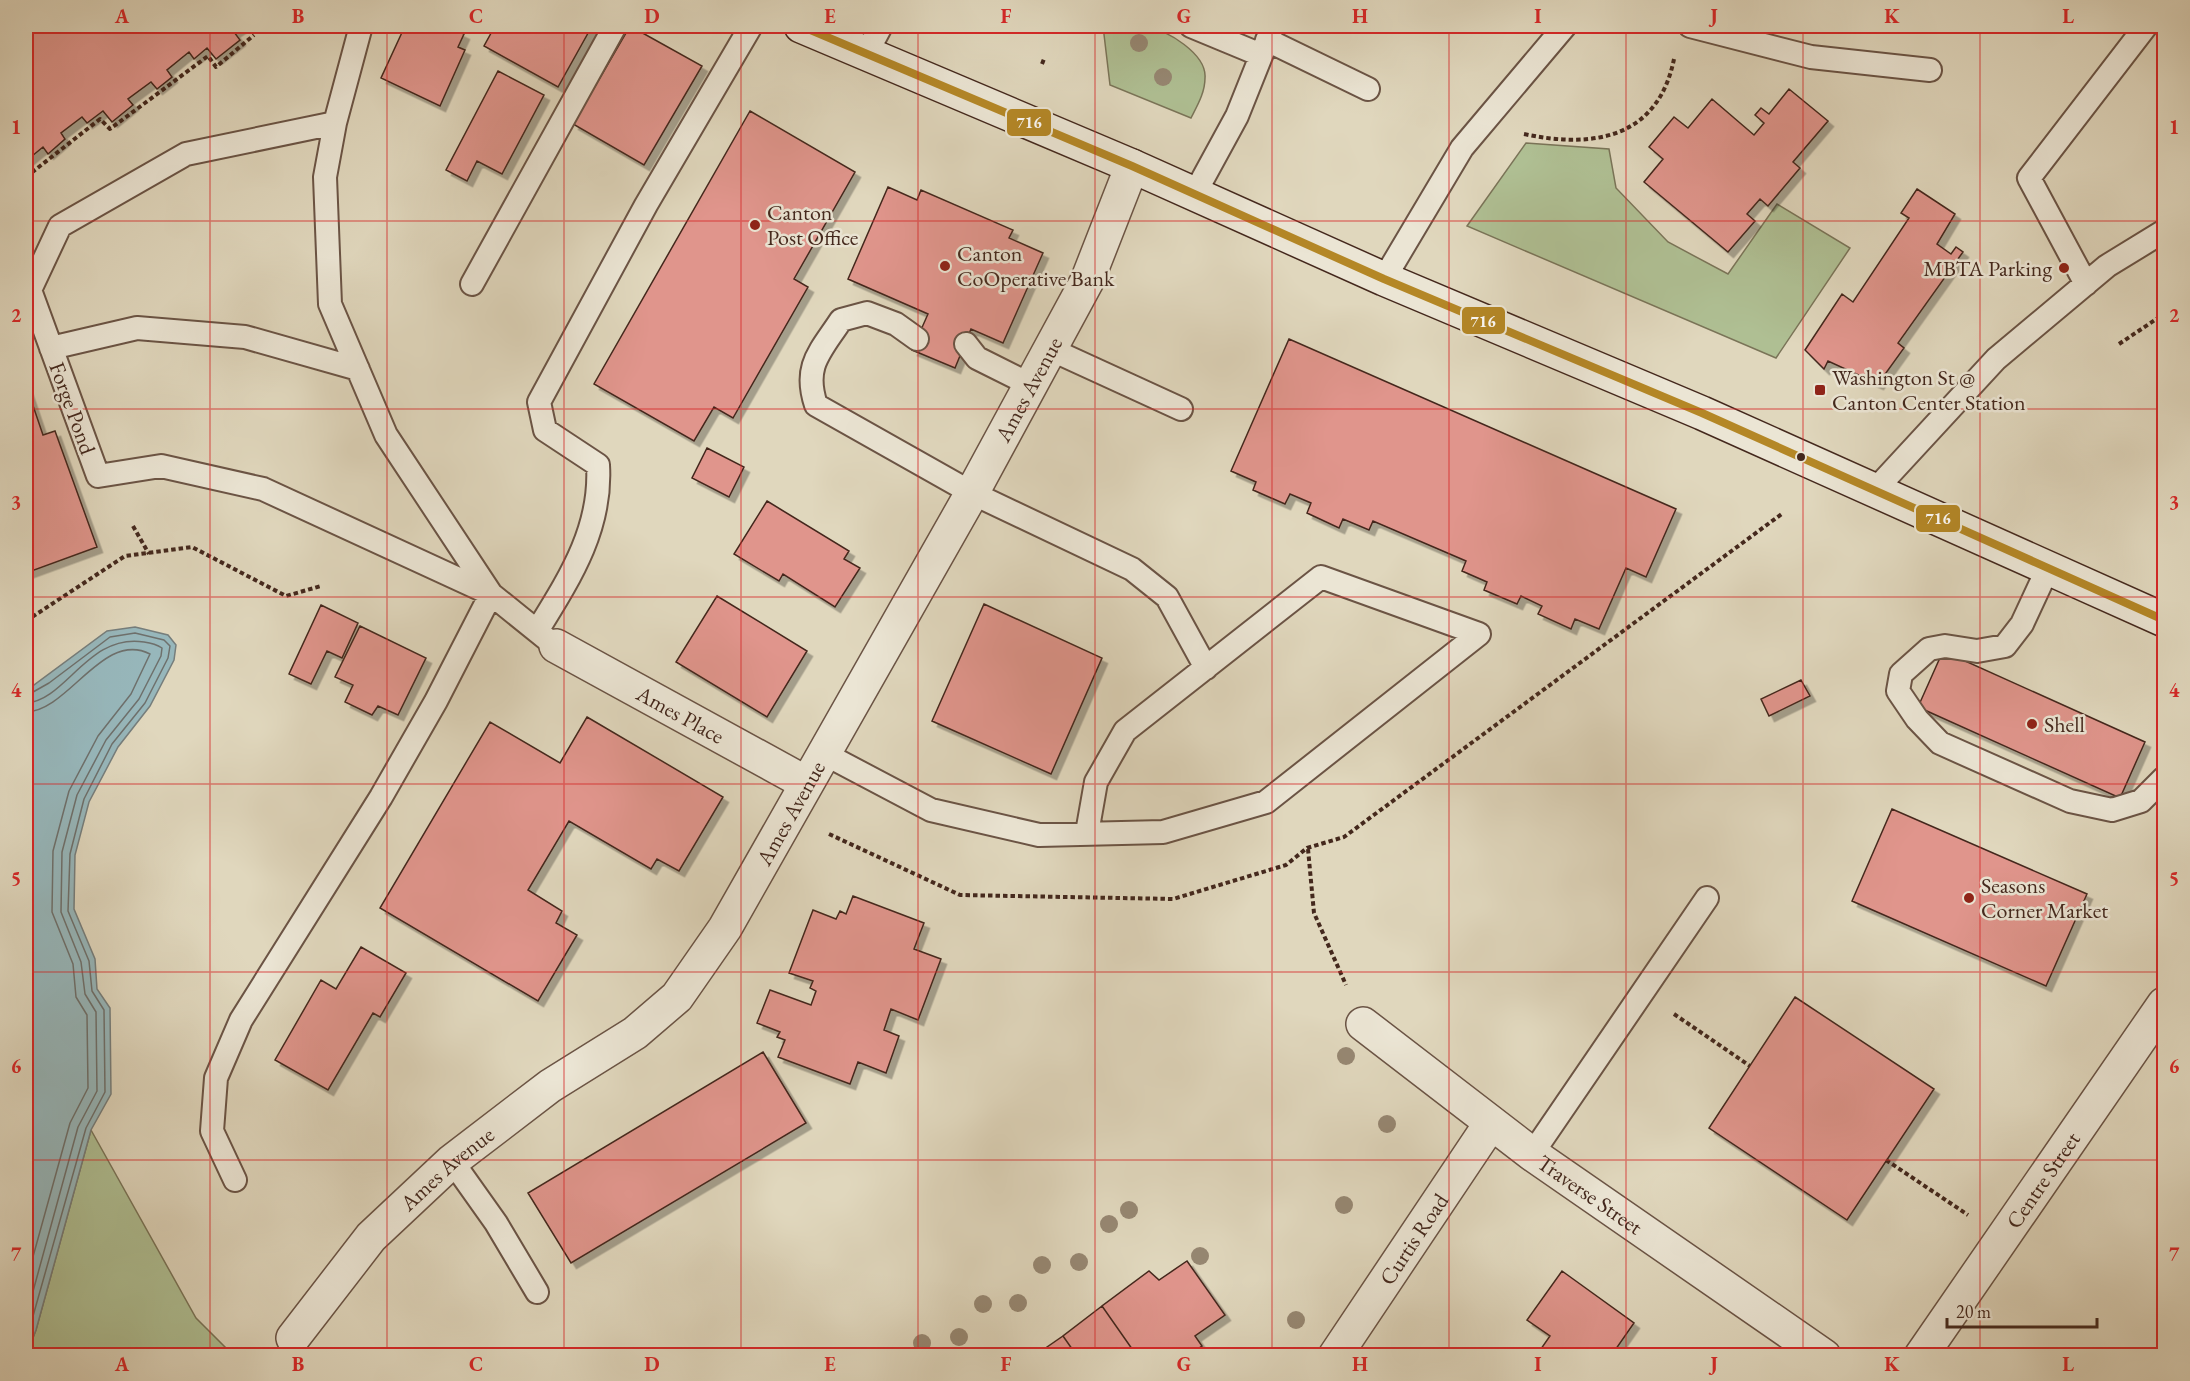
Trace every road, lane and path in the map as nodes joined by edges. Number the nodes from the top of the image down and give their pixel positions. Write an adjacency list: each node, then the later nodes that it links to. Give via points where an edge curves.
1 (360, 26): 15 (lane, Forge Pond)
2 (615, 26): 22 (lane)
3 (751, 26): 42 (lane, via 646,205 539,402 545,430 598,465 593,518)
4 (801, 26): 10 (street)
5 (1191, 26): 11 (lane)
6 (1564, 26): 16 (lane)
7 (1690, 26): 13 (lane, via 1811,57)
8 (2145, 26): 23 (lane, via 2029,178)
9 (254, 35): 18 (path, via 216,67 208,56 110,129 100,119)
10 (874, 40): 17 (street)
11 (1267, 40): 14 (lane); 19 (lane, via 1237,116)
12 (1677, 48): 16 (path, via 1670,82 1660,101 1631,125 1606,138 1544,138)
13 (1930, 70)
14 (1368, 89)
15 (335, 123): 27 (lane, Forge Pond, via 186,154 60,226 30,290); 30 (lane, Forge Pond, via 325,177 330,304)
16 (1482, 124): 21 (lane, via 1462,148)
17 (1132, 166): 19 (street); 28 (street, Ames Avenue, via 1088,281)
18 (26, 177)
19 (1195, 193): 21 (street)
20 (2164, 231): 23 (lane, via 2107,266)
21 (1384, 279): 33 (street)
22 (472, 284)
23 (2086, 284): 33 (lane, via 1996,359)
24 (2164, 314): 26 (path)
25 (920, 332): 34 (lane, via 867,313 841,320 814,362 809,385 816,405)
26 (2119, 344)
27 (51, 348): 30 (lane, via 137,328 245,337); 39 (lane, Forge Pond, via 98,476 161,466 263,489)
28 (1050, 349): 31 (street, Ames Avenue); 32 (lane)
29 (967, 353): 31 (lane)
30 (358, 369): 39 (lane, Forge Pond, via 386,435)
31 (1031, 385): 34 (street, Ames Avenue)
32 (1181, 409)
33 (1875, 490): 37 (street)
34 (972, 493): 43 (lane, via 1131,569 1167,597); 44 (street, Ames Avenue)
35 (133, 526): 36 (path)
36 (149, 554): 38 (path, via 192,547 286,596); 41 (path, via 125,556)
37 (2048, 568): 40 (street); 45 (lane, via 2022,624 2005,646 1977,651 1945,646 1929,649 1901,674 1898,691 1940,743 2070,801 2112,810 2140,801)
38 (321, 586)
39 (491, 594): 42 (lane, Forge Pond); 58 (lane, via 381,797 237,1030 216,1078 212,1131)
40 (2164, 620)
41 (26, 621)
42 (546, 639): 46 (street, Ames Place)
43 (1206, 668): 47 (lane, via 1125,731 1096,782); 47 (lane, via 1321,577 1479,634 1266,802 1163,832)
44 (823, 753): 46 (street, Ames Avenue); 47 (lane, via 931,810 1039,835)
45 (2164, 778)
46 (806, 783): 57 (street, Ames Avenue, via 725,927 677,997 635,1033 550,1086)
47 (1088, 833)
48 (1308, 848): 52 (path, via 1314,913)
49 (1707, 898): 50 (lane)
50 (1643, 993): 53 (path); 55 (lane)
51 (2164, 1004): 59 (street, Centre Street)
52 (1363, 1024): 54 (street, Traverse Street)
53 (1750, 1066)
54 (1491, 1123): 55 (street, Traverse Street); 64 (street, Curtis Road)
55 (1533, 1154): 65 (street, Traverse Street)
56 (1887, 1160): 59 (path)
57 (452, 1161): 60 (lane, via 496,1223); 61 (street, Ames Avenue, via 371,1237)
58 (235, 1180)
59 (2002, 1239): 66 (street, Centre Street)
60 (537, 1292)
61 (293, 1338)
62 (1187, 1356): 63 (path)
63 (1193, 1356)
64 (1335, 1356)
65 (1824, 1356)
66 (1921, 1356)

